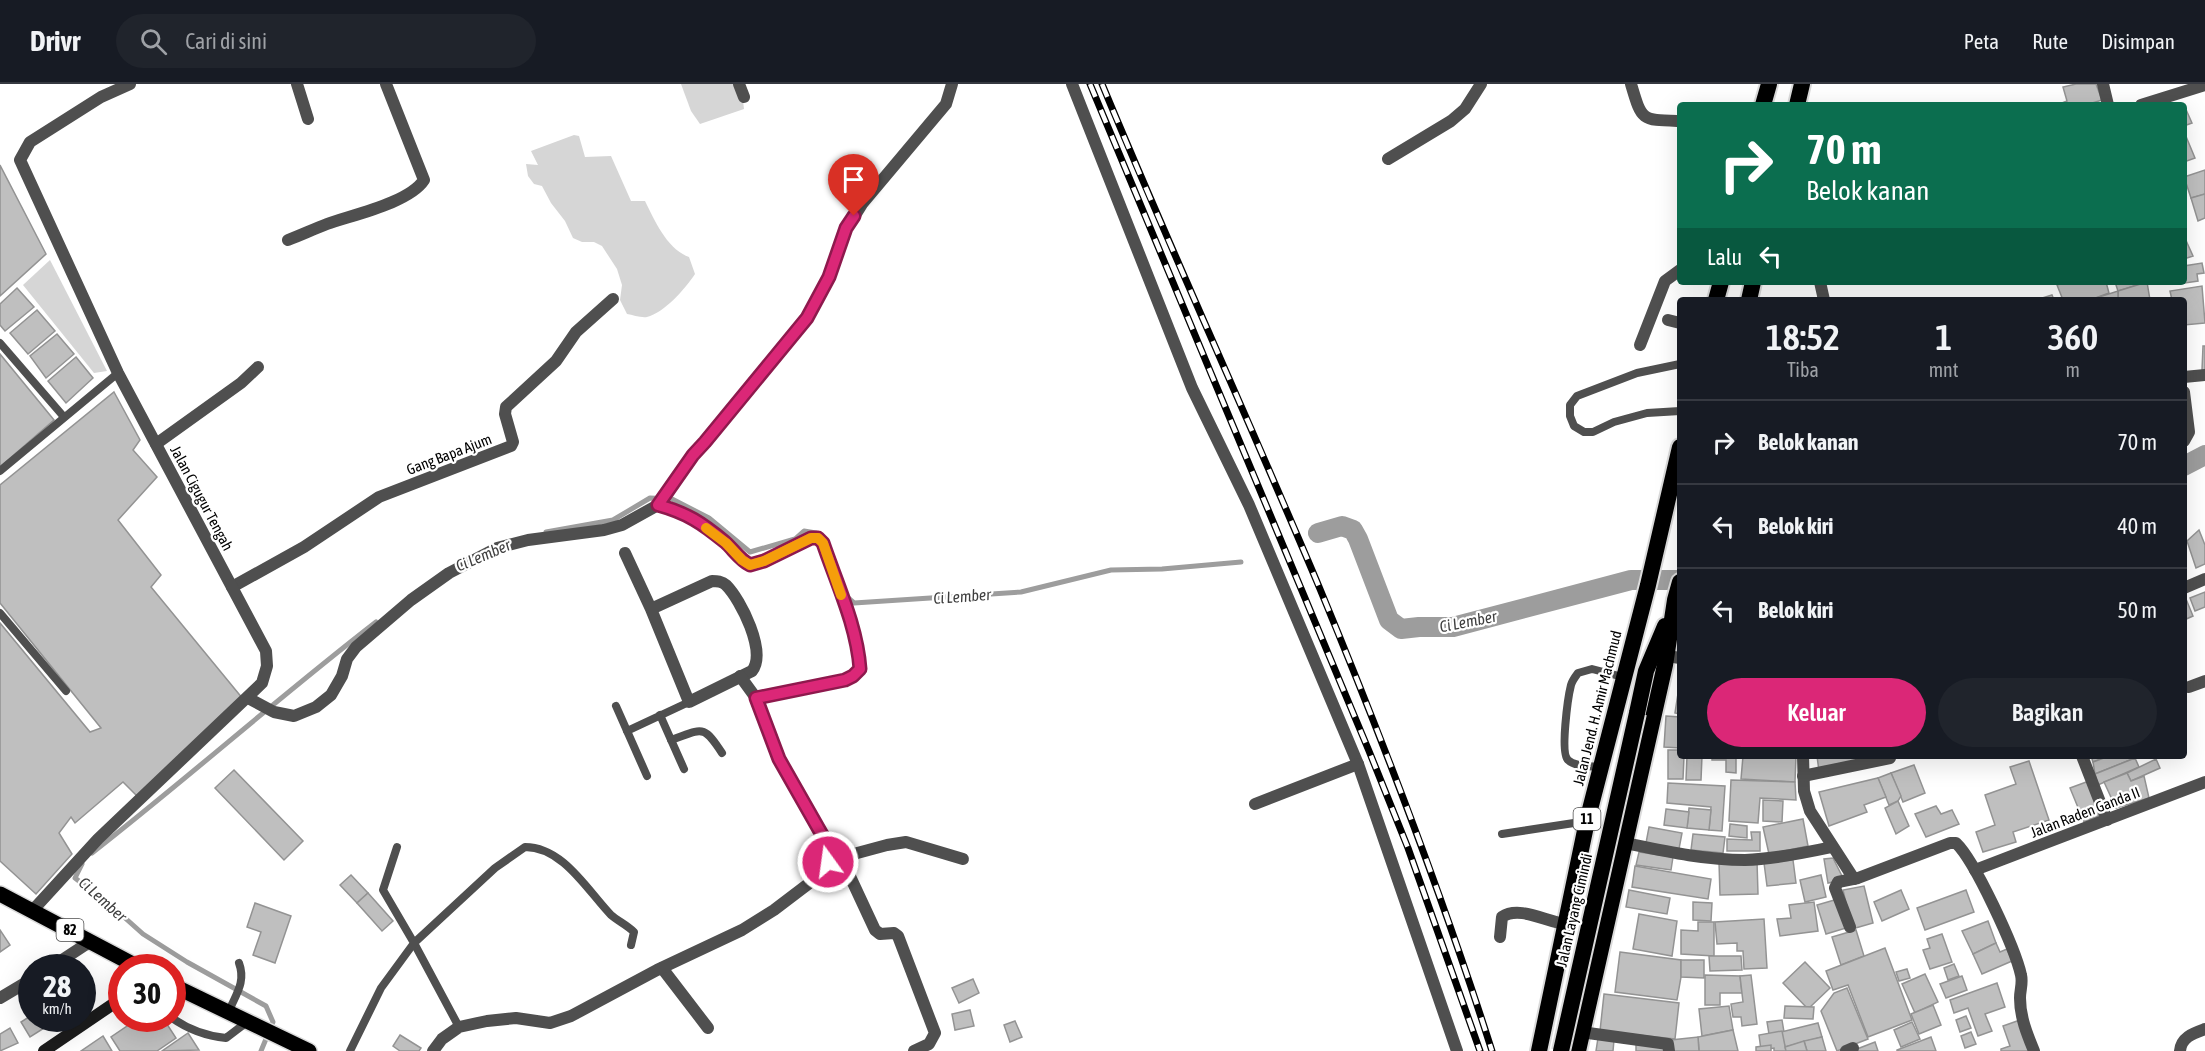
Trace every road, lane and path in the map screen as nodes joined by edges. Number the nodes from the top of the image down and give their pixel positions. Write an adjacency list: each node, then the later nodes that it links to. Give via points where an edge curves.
1 (130, 84): 28 (street, Jalan Cigugur Tengah, via 101,97 30,142 20,160)
2 (297, 84): 18 (street)
3 (386, 84): 21 (street, via 424,180 391,203)
4 (739, 84): 13 (street)
5 (952, 84): 38 (street, via 946,104 846,228 829,277 807,318 693,455)
6 (1072, 84): 66 (street, via 1192,388 1250,505)
7 (1481, 84): 20 (street, via 1465,109 1451,121)
8 (1631, 84): 19 (street, via 1637,107 1646,118)
9 (1769, 84): 14 (highway)
10 (1802, 84): 15 (highway)
11 (2103, 84): 16 (street)
12 (2205, 85): 17 (street)
13 (744, 97)
14 (1764, 102)
15 (1798, 102)
16 (2108, 102)
17 (2151, 102)
18 (308, 119)
19 (1677, 121)
20 (1388, 159)
21 (288, 240)
22 (1677, 272): 25 (street, via 1665,281)
23 (613, 300): 41 (street, Gang Bapa Ajum, via 576,332 556,361 506,407 511,446 379,497 304,547)
24 (0, 343): 33 (lane)
25 (1640, 345)
26 (1677, 365): 31 (lane, via 1637,373 1577,396 1570,405 1570,417 1574,426 1593,432 1647,413)
27 (258, 367): 35 (street, via 241,384)
28 (118, 373): 33 (lane); 35 (street, Jalan Cigugur Tengah)
29 (2205, 375): 30 (street)
30 (2187, 377)
31 (1677, 411)
32 (2187, 416): 34 (street)
33 (64, 417): 37 (lane)
34 (2187, 436)
35 (156, 444): 41 (street, Jalan Cigugur Tengah)
36 (1677, 460): 42 (highway, Jalan Jend. H. Amir Machmud / 11)
37 (0, 471)
38 (662, 499): 55 (street, via 622,525 497,548 449,573 356,647 346,659 331,695 315,707 294,716 274,712); 56 (street, via 699,522 750,565 811,538 823,543 852,628 860,669 845,680)
39 (625, 553): 46 (street)
40 (2205, 579): 43 (street)
41 (232, 587): 55 (street, Jalan Cigugur Tengah, via 266,651 262,683)
42 (1647, 587): 49 (highway, Jalan Layang Cimindi / 11); 51 (highway, Jalan Jend. H. Amir Machmud / 11)
43 (2187, 587)
44 (1677, 594): 49 (highway, Jalan Layang Cimindi / 11)
45 (1677, 604): 48 (highway, 11)
46 (651, 609): 50 (street, via 712,581 726,585 741,604 757,648 757,665); 57 (street)
47 (0, 613): 54 (lane)
48 (1673, 657): 76 (highway, 11)
49 (1646, 671): 115 (highway, Jalan Layang Cimindi / 11, bridge)
50 (740, 676): 56 (street); 57 (street)
51 (1623, 676): 67 (highway, Jalan Jend. H. Amir Machmud / 11); 67 (lane, via 1592,669 1578,673 1571,683 1565,756 1569,762)
52 (2205, 681): 53 (street)
53 (2189, 687)
54 (66, 691)
55 (248, 698): 85 (street, Jalan Cigugur Tengah, via 98,839)
56 (756, 698): 81 (street, via 779,759 825,840)
57 (689, 702): 59 (lane)
58 (616, 706): 60 (lane)
59 (660, 715): 60 (lane); 61 (lane)
60 (627, 731): 69 (lane)
61 (671, 740): 62 (lane, via 705,731); 68 (lane)
62 (722, 753)
63 (1803, 759): 70 (street)
64 (1885, 759): 70 (street)
65 (2083, 759): 73 (street)
66 (1358, 764): 72 (street); 113 (street)
67 (1600, 767): 74 (highway, Jalan Jend. H. Amir Machmud / 11)
68 (684, 768)
69 (647, 776)
70 (1803, 776): 78 (street, via 1810,811)
71 (2205, 782): 73 (street, Jalan Raden Ganda II)
72 (1255, 804)
73 (2107, 820): 82 (street, Jalan Raden Ganda II)
74 (1587, 821): 75 (lane); 86 (highway, Jalan Jend. H. Amir Machmud / 11)
75 (1502, 834)
76 (1625, 843): 78 (street, via 1694,856 1745,860); 107 (highway, 11)
77 (398, 847): 90 (lane, via 383,890)
78 (1832, 847): 83 (street)
79 (841, 857): 80 (street, via 906,842); 81 (street); 112 (street, via 875,930 898,936 935,1033 929,1044)
80 (963, 859)
81 (828, 862): 95 (street, via 824,872 774,910)
82 (1975, 870): 83 (street, via 1962,848 1950,843); 118 (street, via 2017,960 2022,979 2022,1020)
83 (1854, 879): 87 (street, via 1838,882 1835,888)
84 (0, 894): 85 (main road, 82)
85 (33, 910): 89 (main road, 82)
86 (1565, 924): 88 (street, via 1508,913 1503,917); 102 (highway, Jalan Jend. H. Amir Machmud / 11)
87 (1850, 927)
88 (1500, 937)
89 (91, 941): 92 (street); 93 (main road, 82)
90 (414, 943): 91 (lane, via 495,868 525,847 534,847 551,853 572,870 613,916 634,932); 103 (lane); 110 (lane, via 381,988)
91 (631, 945)
92 (71, 954)
93 (115, 954)
94 (239, 963): 99 (lane, via 243,974)
95 (662, 968): 103 (street, via 571,1016 549,1023 516,1018); 105 (street)
96 (18, 987): 98 (street)
97 (186, 990): 99 (main road)
98 (0, 998)
99 (231, 1007): 101 (main road)
100 (108, 1008): 108 (main road)
101 (249, 1021): 104 (lane, via 226,1038); 109 (main road)
102 (1544, 1026): 107 (highway); 114 (highway, Jalan Jend. H. Amir Machmud / 11)
103 (459, 1027): 111 (street)
104 (186, 1028)
105 (708, 1028)
106 (2205, 1029): 119 (street, via 2184,1040)
107 (1581, 1032): 116 (highway, 11); 117 (street, via 1668,1044)
108 (44, 1051)
109 (309, 1051)
110 (350, 1051)
111 (433, 1051)
112 (914, 1051)
113 (1457, 1051)
114 (1539, 1051)
115 (1561, 1051)
116 (1578, 1051)
117 (1669, 1051)
118 (2034, 1051)
119 (2180, 1051)

